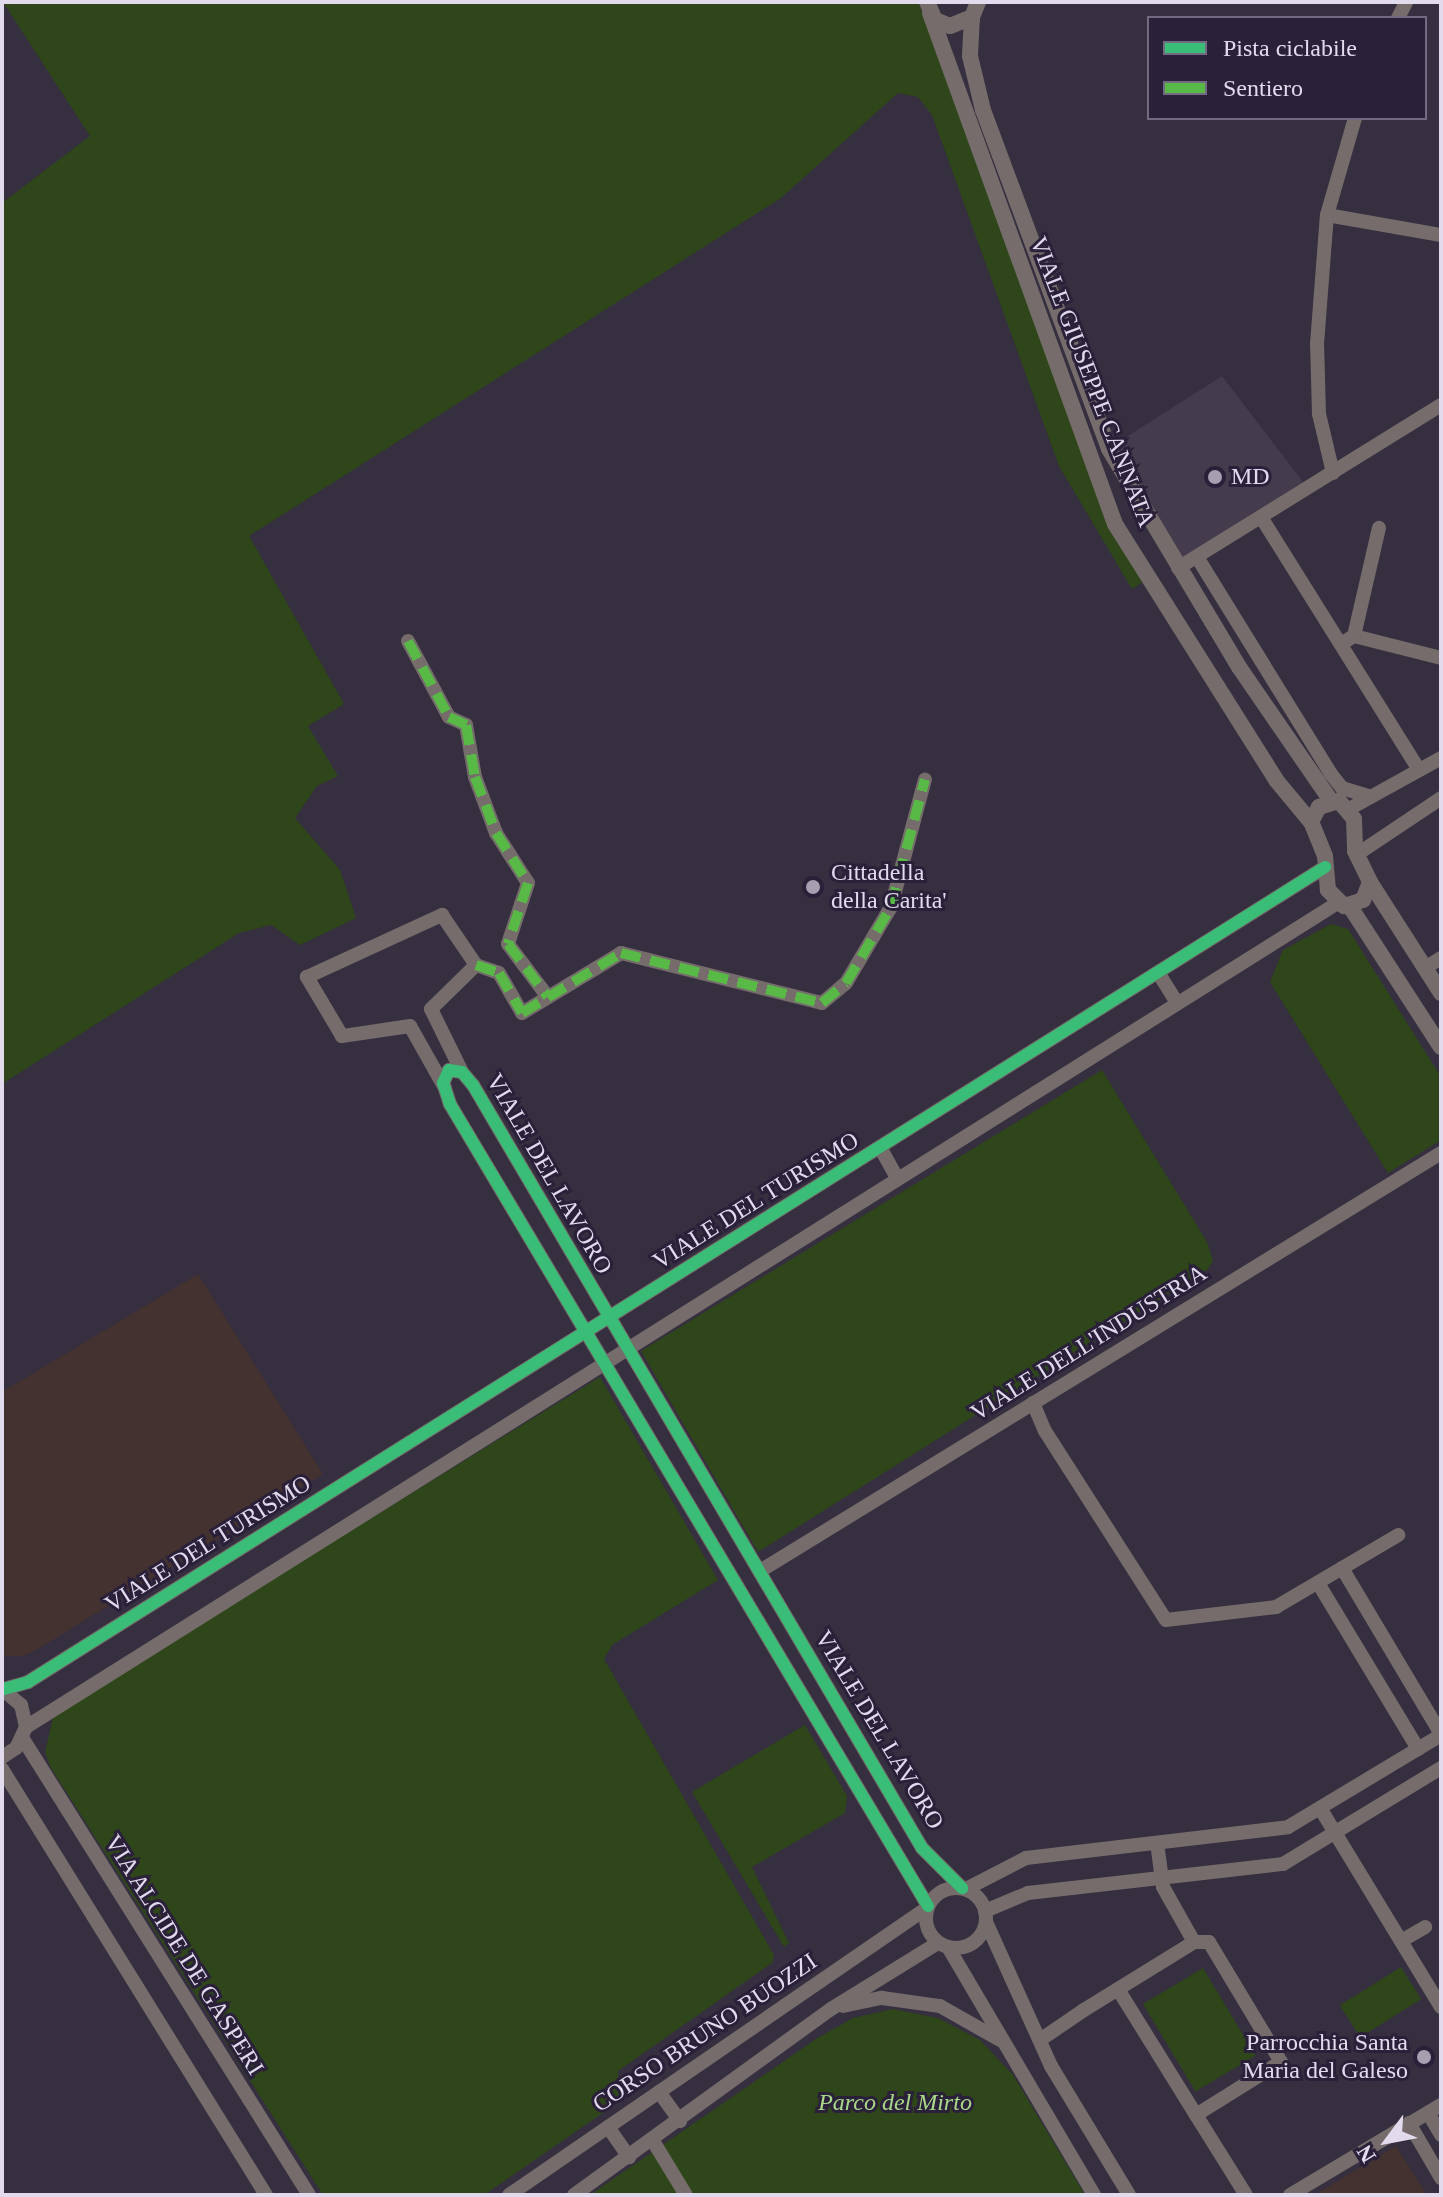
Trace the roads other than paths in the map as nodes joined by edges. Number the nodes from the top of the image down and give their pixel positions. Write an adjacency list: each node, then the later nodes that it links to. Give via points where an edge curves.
1 (928, 8): 2 (street, via 950,26); 23 (street, VIALE GIUSEPPE CANNATA, via 1115,524 1276,780)
2 (977, 8): 11 (street, VIALE GIUSEPPE CANNATA, via 970,56 983,110 1109,449)
3 (1354, 120): 4 (street)
4 (1327, 215): 5 (street); 7 (street, via 1317,344 1319,414)
5 (1441, 235)
6 (1441, 405): 7 (street)
7 (1333, 473): 8 (street)
8 (1261, 517): 10 (street); 14 (street)
9 (1379, 528): 12 (street)
10 (1197, 557): 11 (street); 19 (street, via 1331,774 1342,788)
11 (1178, 568): 21 (street, VIALE GIUSEPPE CANNATA, via 1292,751)
12 (1354, 636): 14 (street); 15 (street)
13 (408, 641): 33 (street, via 449,717 466,725 475,777 496,833 528,883 508,944)
14 (1341, 644): 17 (street)
15 (1441, 658)
16 (1441, 758): 17 (street)
17 (1418, 768): 19 (street)
18 (925, 779): 33 (street, via 891,907 846,983 822,1003 621,953)
19 (1371, 797): 22 (street)
20 (1441, 798): 24 (street)
21 (1331, 801): 22 (street, VIALE GIUSEPPE CANNATA); 23 (street, via 1319,807)
22 (1349, 809): 24 (street)
23 (1311, 822): 25 (street, VIALE GIUSEPPE CANNATA)
24 (1356, 855): 26 (street)
25 (1325, 867): 27 (street, VIALE GIUSEPPE CANNATA, via 1328,890); 31 (street, VIALE DEL TURISMO)
26 (1370, 882): 27 (street, via 1363,900); 30 (street)
27 (1344, 904): 34 (street); 35 (street, VIALE GIUSEPPE CANNATA)
28 (1441, 958): 30 (street)
29 (476, 965): 33 (street, via 499,973 522,1013); 36 (street, VIALE DEL LAVORO, via 431,1009); 37 (street, VIALE DEL LAVORO, via 442,915 307,977 342,1036 410,1026)
30 (1425, 968): 32 (street)
31 (1159, 974): 34 (street); 38 (street, VIALE DEL TURISMO)
32 (1441, 993)
33 (548, 997)
34 (1176, 1001): 40 (street)
35 (1441, 1047)
36 (462, 1072): 37 (street, VIALE DEL LAVORO, via 449,1070); 41 (street, VIALE DEL LAVORO)
37 (445, 1089): 42 (street, VIALE DEL LAVORO)
38 (881, 1149): 40 (street); 41 (street, VIALE DEL TURISMO)
39 (1441, 1153): 45 (street, VIALE DELL'INDUSTRIA)
40 (897, 1178): 43 (street)
41 (609, 1320): 42 (street, VIALE DEL TURISMO); 43 (street, VIALE DEL LAVORO, via 621,1332)
42 (587, 1334): 44 (street, VIALE DEL LAVORO); 50 (street, VIALE DEL TURISMO, via 28,1682)
43 (626, 1348): 44 (street, via 616,1359); 48 (street, VIALE DEL LAVORO)
44 (603, 1361): 51 (street); 62 (street, VIALE DEL LAVORO)
45 (1033, 1403): 48 (street, VIALE DELL'INDUSTRIA); 49 (street, via 1045,1431 1166,1620 1276,1607)
46 (1398, 1535): 47 (street)
47 (1342, 1568): 49 (street); 52 (street)
48 (760, 1571): 61 (street, VIALE DEL LAVORO, via 922,1848)
49 (1318, 1583): 53 (street)
50 (3, 1689): 51 (street, VIA ALCIDE DE GASPERI, via 21,1705)
51 (24, 1733): 54 (street); 84 (street, VIA ALCIDE DE GASPERI)
52 (1441, 1734): 53 (street)
53 (1418, 1749): 57 (street)
54 (2, 1757)
55 (1441, 1768): 58 (street)
56 (2, 1769): 83 (street)
57 (1320, 1808): 58 (street); 59 (street, via 1288,1827)
58 (1336, 1832): 60 (street, via 1283,1864); 65 (street)
59 (1157, 1843): 60 (street); 61 (street, via 1026,1858)
60 (1160, 1878): 63 (street, via 1028,1893); 66 (street)
61 (964, 1889): 62 (street, via 942,1891); 63 (street)
62 (927, 1907): 67 (street, via 927,1927); 73 (street, CORSO BRUNO BUOZZI)
63 (986, 1917): 67 (street, via 968,1946); 71 (street)
64 (1425, 1927): 65 (street)
65 (1401, 1941): 69 (street)
66 (1194, 1942): 68 (street); 75 (street, via 1209,1942 1281,2062)
67 (943, 1945): 70 (street); 72 (street)
68 (1118, 1989): 71 (street); 75 (street)
69 (1441, 2007)
70 (831, 2009): 72 (street, via 882,1998 911,2000 940,2006); 76 (street)
71 (1040, 2040): 89 (street)
72 (1003, 2042): 88 (street)
73 (659, 2092): 76 (street); 78 (street, CORSO BRUNO BUOZZI)
74 (1434, 2109): 77 (street); 79 (street)
75 (1196, 2115): 90 (street)
76 (680, 2121): 80 (street)
77 (1409, 2123): 82 (street); 91 (street)
78 (608, 2127): 81 (street); 85 (street, CORSO BRUNO BUOZZI)
79 (1441, 2135)
80 (653, 2141): 81 (street); 87 (street)
81 (629, 2157): 86 (street)
82 (1441, 2178)
83 (266, 2195)
84 (309, 2195)
85 (509, 2195)
86 (574, 2195)
87 (686, 2195)
88 (1094, 2195)
89 (1129, 2195)
90 (1246, 2195)
91 (1290, 2195)

